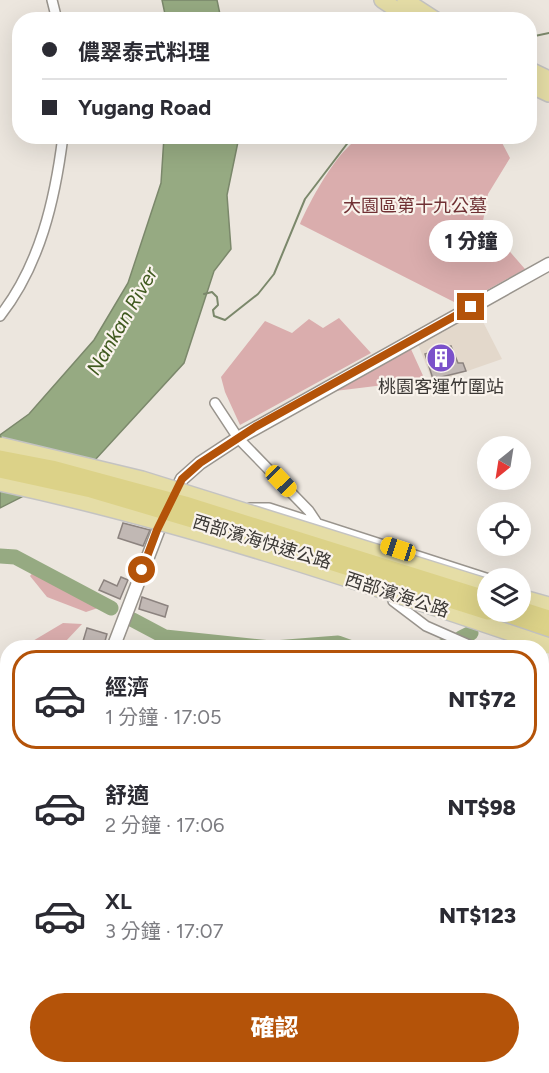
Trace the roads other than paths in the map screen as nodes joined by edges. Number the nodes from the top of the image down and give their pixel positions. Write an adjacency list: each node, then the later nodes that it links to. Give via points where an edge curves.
1 (382, 0): 3 (main road)
2 (405, 0): 4 (main road)
3 (400, 12)
4 (424, 12)
5 (62, 144): 7 (street, via 53,203 42,238 24,278)
6 (549, 264): 9 (street)
7 (0, 316)
8 (214, 403): 9 (street)
9 (238, 438): 14 (street, via 182,479); 16 (street)
10 (0, 445): 18 (main road, 西部濱海公路, bridge, via 142,479)
11 (0, 458): 20 (highway, 西部濱海快速公路, bridge, via 185,504)
12 (0, 470): 25 (highway, 西部濱海快速公路, bridge, via 114,497)
13 (0, 483): 33 (main road, 西部濱海公路, bridge, via 220,540)
14 (174, 495): 15 (street); 16 (street, via 223,508 269,508)
15 (164, 515): 23 (street, via 218,530 271,559); 30 (street)
16 (317, 523): 17 (street)
17 (477, 575)
18 (477, 583)
19 (531, 594): 22 (street)
20 (477, 596)
21 (531, 600): 24 (main road)
22 (549, 600)
23 (393, 601): 31 (street, via 426,627); 32 (street)
24 (549, 605)
25 (477, 609)
26 (531, 612): 27 (highway)
27 (549, 618)
28 (520, 622): 29 (highway, 西部濱海快速公路)
29 (549, 631)
30 (116, 640)
31 (457, 640)
32 (507, 640)
33 (529, 640)

